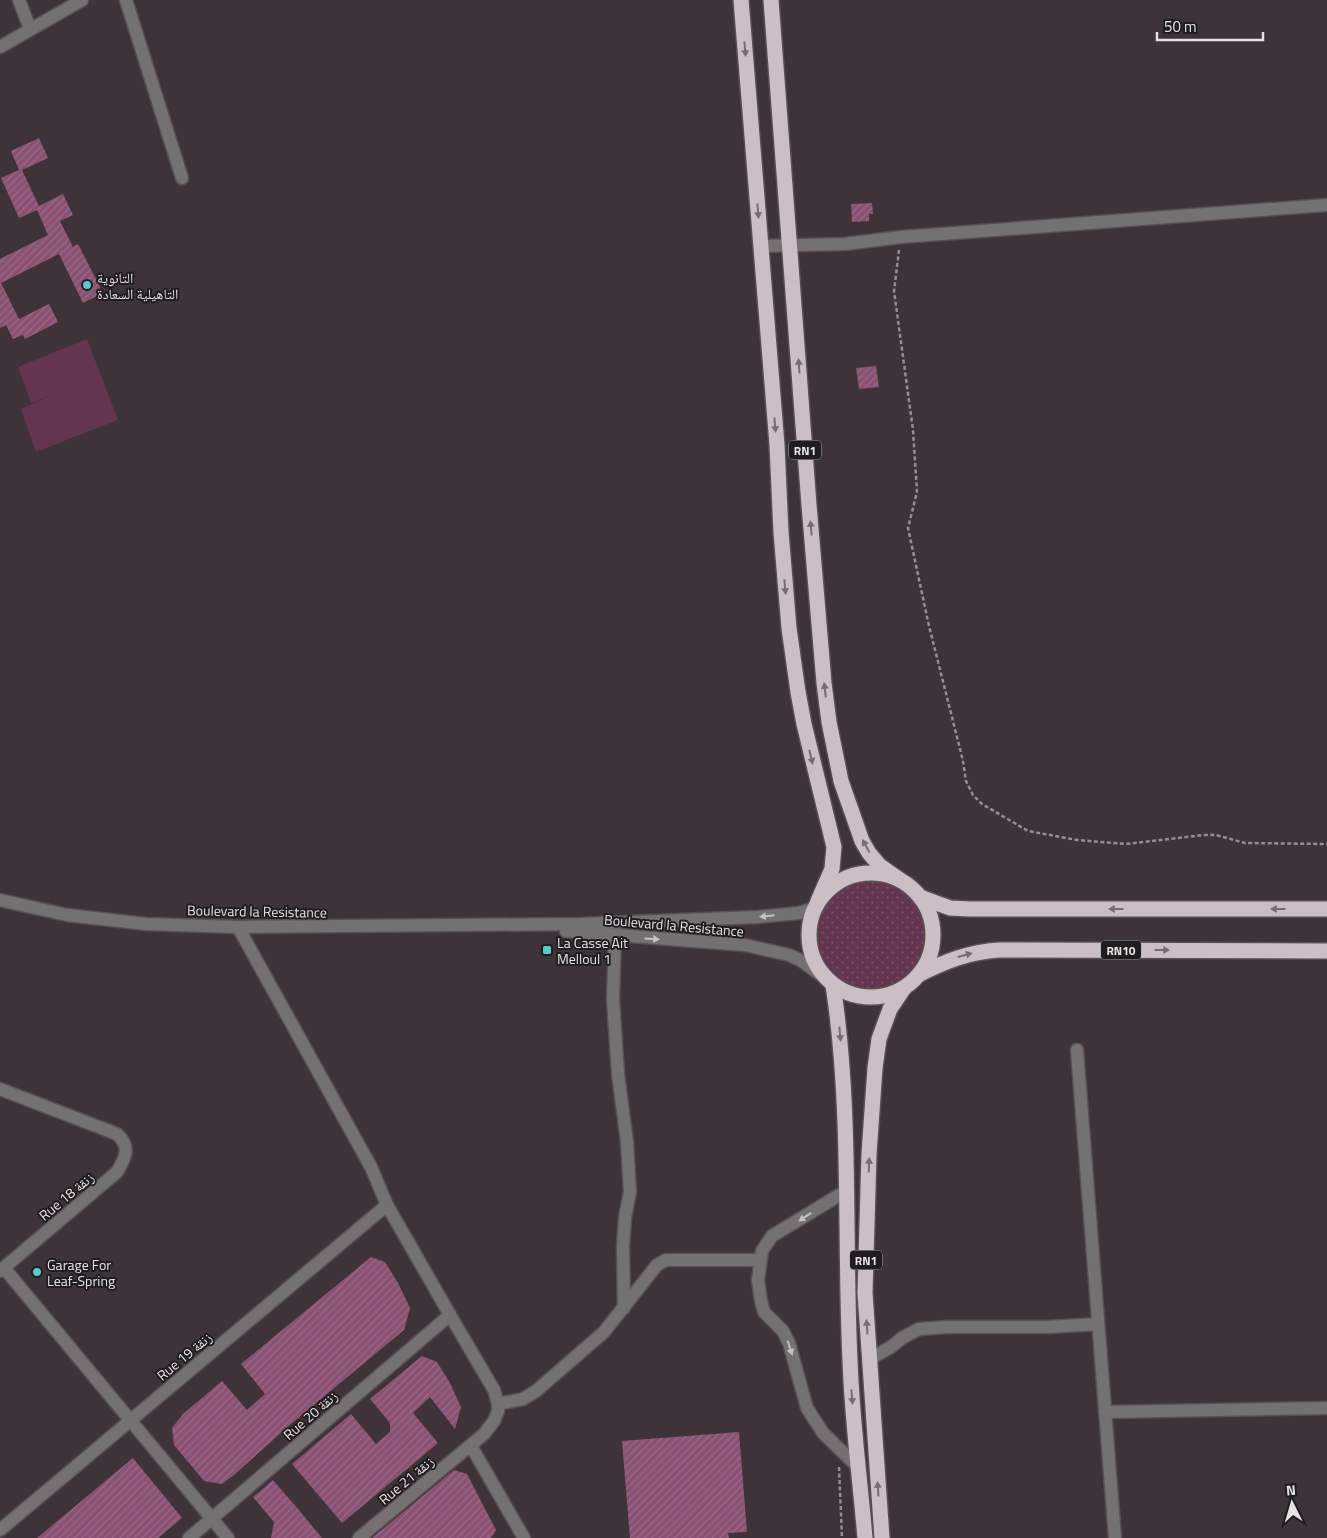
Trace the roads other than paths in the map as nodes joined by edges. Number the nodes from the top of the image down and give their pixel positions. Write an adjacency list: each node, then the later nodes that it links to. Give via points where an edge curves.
1 (19, 0): 6 (street)
2 (82, 0): 6 (street)
3 (126, 0): 8 (street)
4 (741, 0): 11 (highway, RN1, one-way to 11)
5 (771, 0): 10 (highway, RN1)
6 (30, 29): 7 (street)
7 (0, 47)
8 (182, 178)
9 (1327, 205): 10 (street, via 845,244)
10 (790, 244): 11 (street); 12 (highway, RN1, one-way to 10, via 880,866 862,841 833,747 822,660)
11 (761, 246): 15 (highway, RN1, one-way to 15, via 789,628 807,740 834,847 832,869)
12 (900, 880): 13 (highway, RN1); 15 (highway, RN1, via 873,873 855,875 838,882)
13 (920, 897): 16 (highway, one-way to 13, via 978,909 950,908); 21 (highway, RN1, via 930,914 933,932 932,950)
14 (0, 900): 18 (street, Boulevard la Resistance, via 68,915 146,924)
15 (816, 904): 17 (street, Boulevard la Resistance, one-way to 17, via 799,913 757,917); 22 (highway, RN1, via 809,923 809,948)
16 (1327, 909)
17 (516, 926): 18 (street, Boulevard la Resistance); 19 (street, Boulevard la Resistance)
18 (238, 927): 27 (street, via 371,1166)
19 (615, 936): 22 (street, Boulevard la Resistance, one-way to 22, via 745,945 769,950 800,960); 30 (street, via 613,999 630,1192 623,1247)
20 (1327, 951): 21 (highway, RN10, one-way to 20, via 958,956 999,950)
21 (920, 974): 23 (highway, RN1)
22 (828, 981): 23 (highway, RN1, via 848,994 872,998); 26 (highway, RN1, one-way to 26, via 840,1031)
23 (904, 988): 33 (highway, RN1, one-way to 23, via 865,1293 875,1068 884,1023)
24 (1077, 1050): 32 (street)
25 (0, 1089): 29 (street, Rue 18 زنقة, via 116,1134 124,1141 126,1152 117,1172)
26 (846, 1191): 28 (street, one-way to 28, via 772,1236); 39 (highway, RN1, one-way to 39, via 850,1361)
27 (387, 1205): 31 (street); 37 (street, Rue 19 زنقة)
28 (760, 1260): 30 (street, via 666,1260 657,1265); 39 (street, one-way to 39, via 758,1280 764,1312 786,1337 807,1408 823,1434)
29 (2, 1270): 37 (street)
30 (624, 1308): 34 (street, via 604,1332 536,1391 523,1399)
31 (450, 1315): 34 (street, via 494,1390); 40 (street, Rue 20 زنقة)
32 (1098, 1324): 33 (street, via 919,1329); 36 (street)
33 (870, 1359): 47 (highway, RN1, one-way to 33)
34 (498, 1404): 38 (street, Rue 21 زنقة, via 494,1421)
35 (1327, 1408): 36 (street)
36 (1105, 1412): 48 (street)
37 (131, 1420): 40 (street); 41 (street, Rue 19 زنقة)
38 (471, 1446): 42 (street); 45 (street, Rue 21 زنقة)
39 (858, 1467): 46 (highway, RN1)
40 (212, 1519): 43 (street, Rue 20 زنقة); 44 (street)
41 (0, 1530)
42 (522, 1537)
43 (189, 1538)
44 (228, 1538)
45 (360, 1538)
46 (865, 1538)
47 (882, 1538)
48 (1115, 1538)

